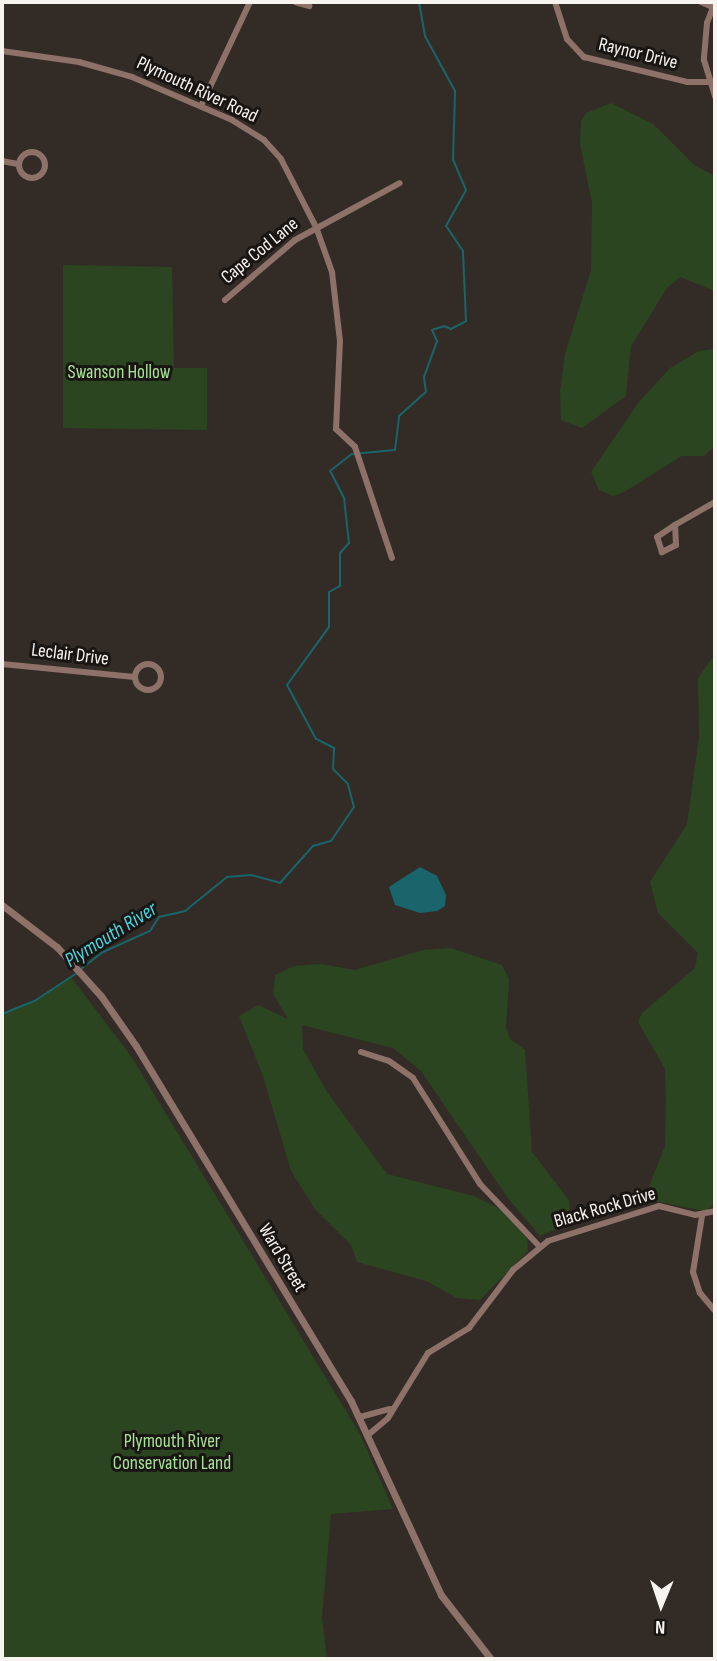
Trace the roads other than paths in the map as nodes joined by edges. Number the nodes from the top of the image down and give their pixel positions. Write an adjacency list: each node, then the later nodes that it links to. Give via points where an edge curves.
1 (250, 2): 10 (street)
2 (295, 2): 6 (street)
3 (555, 2): 8 (street, Raynor Drive, via 567,39 584,57 687,82)
4 (701, 2): 5 (street)
5 (713, 5): 8 (street, via 704,60)
6 (309, 6)
7 (2, 51): 10 (street, Plymouth River Road, via 102,67)
8 (707, 82): 9 (street)
9 (715, 97)
10 (201, 106): 14 (street, Plymouth River Road, via 264,140 281,159)
11 (2, 161): 12 (street)
12 (18, 164): 12 (street, via 30,179 45,168 41,155 34,152 26,153)
13 (400, 183): 14 (street, Cape Cod Lane)
14 (316, 227): 15 (street, Cape Cod Lane); 18 (street, Plymouth River Road, via 338,305 337,429 349,438 357,454)
15 (225, 300)
16 (715, 502): 17 (street)
17 (675, 525)
18 (392, 558)
19 (2, 664): 20 (street, Leclair Drive)
20 (134, 677): 20 (street, Leclair Drive, via 150,665 162,676 152,690 143,689)
21 (2, 905): 28 (street, Ward Street, via 83,975 136,1046)
22 (361, 1052): 25 (street, Black Rock Drive, via 388,1061 413,1078 480,1184)
23 (715, 1212): 24 (street)
24 (702, 1216): 25 (street, Black Rock Drive, via 659,1206 571,1231); 26 (street, via 693,1272 700,1293)
25 (540, 1247): 27 (street, Black Rock Drive, via 513,1270 469,1328 428,1353)
26 (715, 1311)
27 (390, 1409): 28 (street); 29 (street, Black Rock Drive, via 388,1418)
28 (360, 1417): 29 (street, Ward Street)
29 (368, 1435): 30 (street, Ward Street, via 441,1595)
30 (491, 1659)

